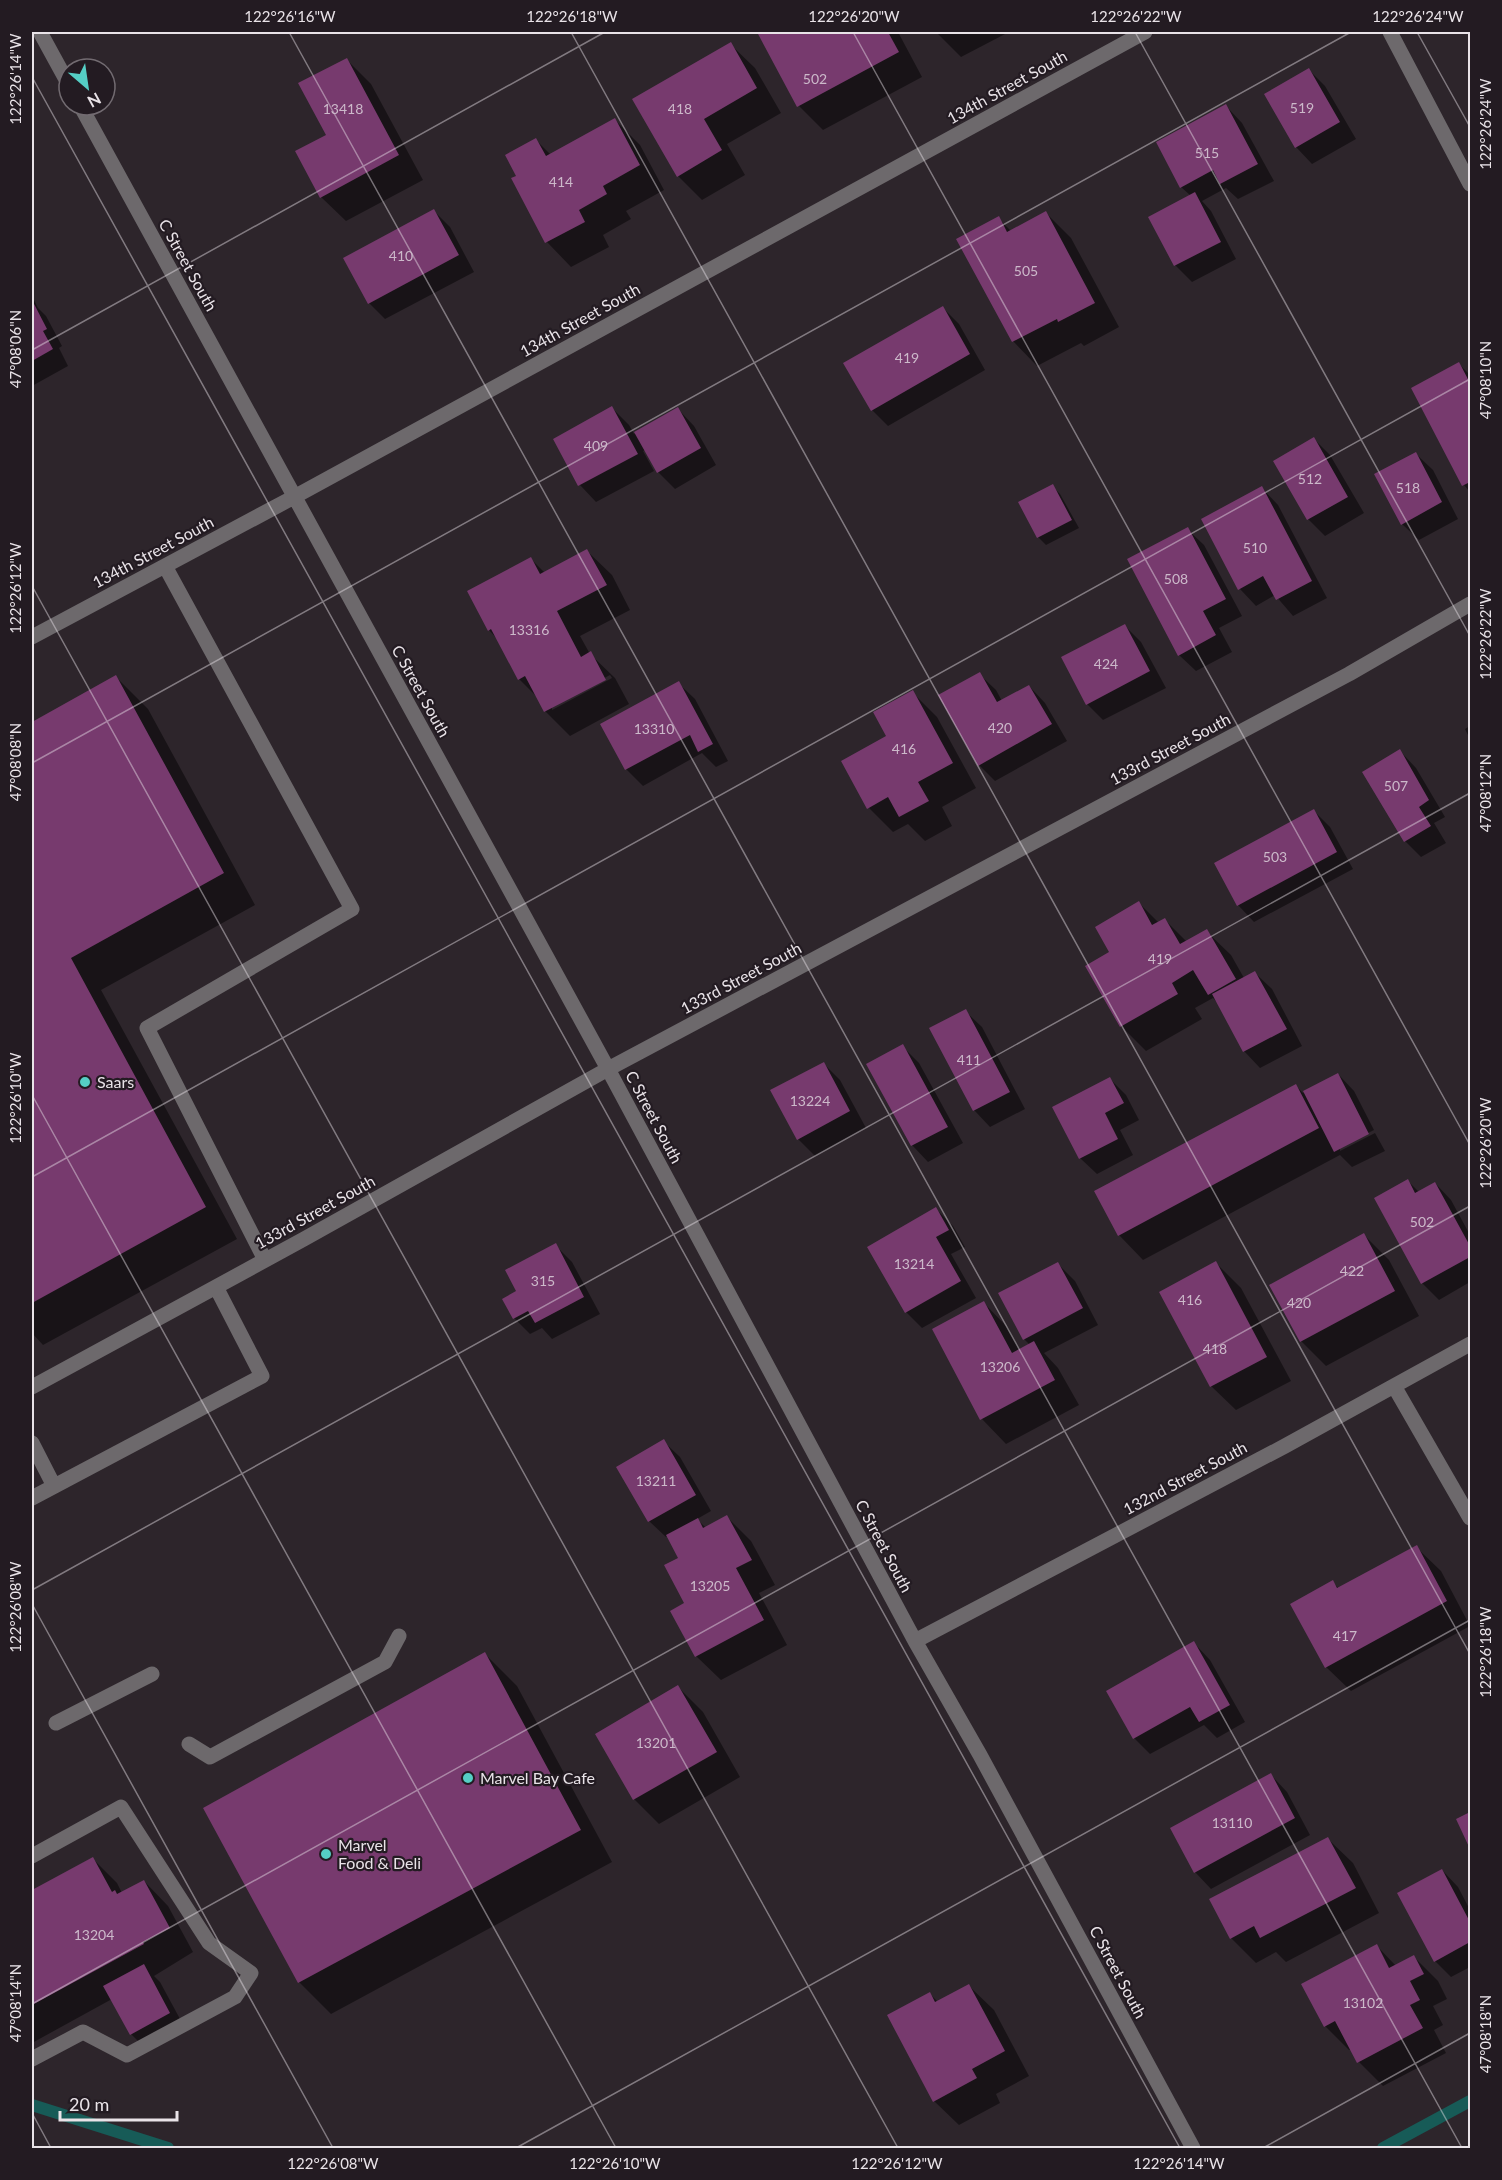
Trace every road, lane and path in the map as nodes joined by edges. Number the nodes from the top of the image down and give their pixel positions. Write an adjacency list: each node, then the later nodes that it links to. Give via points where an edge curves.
1 (40, 32): 4 (street)
2 (1145, 32): 7 (street, 134th Street South)
3 (1390, 32): 6 (street)
4 (57, 63)
5 (87, 117): 7 (street, C Street South)
6 (1470, 184)
7 (294, 497): 8 (street, 134th Street South); 11 (street, C Street South)
8 (165, 566): 10 (street, 134th Street South); 12 (street, via 352,909 147,1028)
9 (1470, 604): 11 (street, 133rd Street South, via 1329,685)
10 (32, 637)
11 (608, 1069): 12 (street, 133rd Street South); 22 (street, C Street South)
12 (265, 1260): 13 (street, 133rd Street South)
13 (216, 1287): 16 (street, 133rd Street South); 18 (street, via 262,1376)
14 (1470, 1344): 15 (street, 132nd Street South)
15 (1394, 1386): 20 (street); 22 (street, 132nd Street South)
16 (32, 1387)
17 (32, 1443): 18 (street)
18 (54, 1486): 19 (street)
19 (32, 1498)
20 (1470, 1518)
21 (399, 1636): 25 (street, via 385,1662 210,1757)
22 (915, 1641): 28 (street, C Street South)
23 (152, 1674): 24 (street)
24 (56, 1723)
25 (189, 1744)
26 (32, 1856): 27 (street, via 121,1806 210,1943 251,1972 235,1997 127,2055 83,2032)
27 (32, 2059)
28 (1193, 2148)

